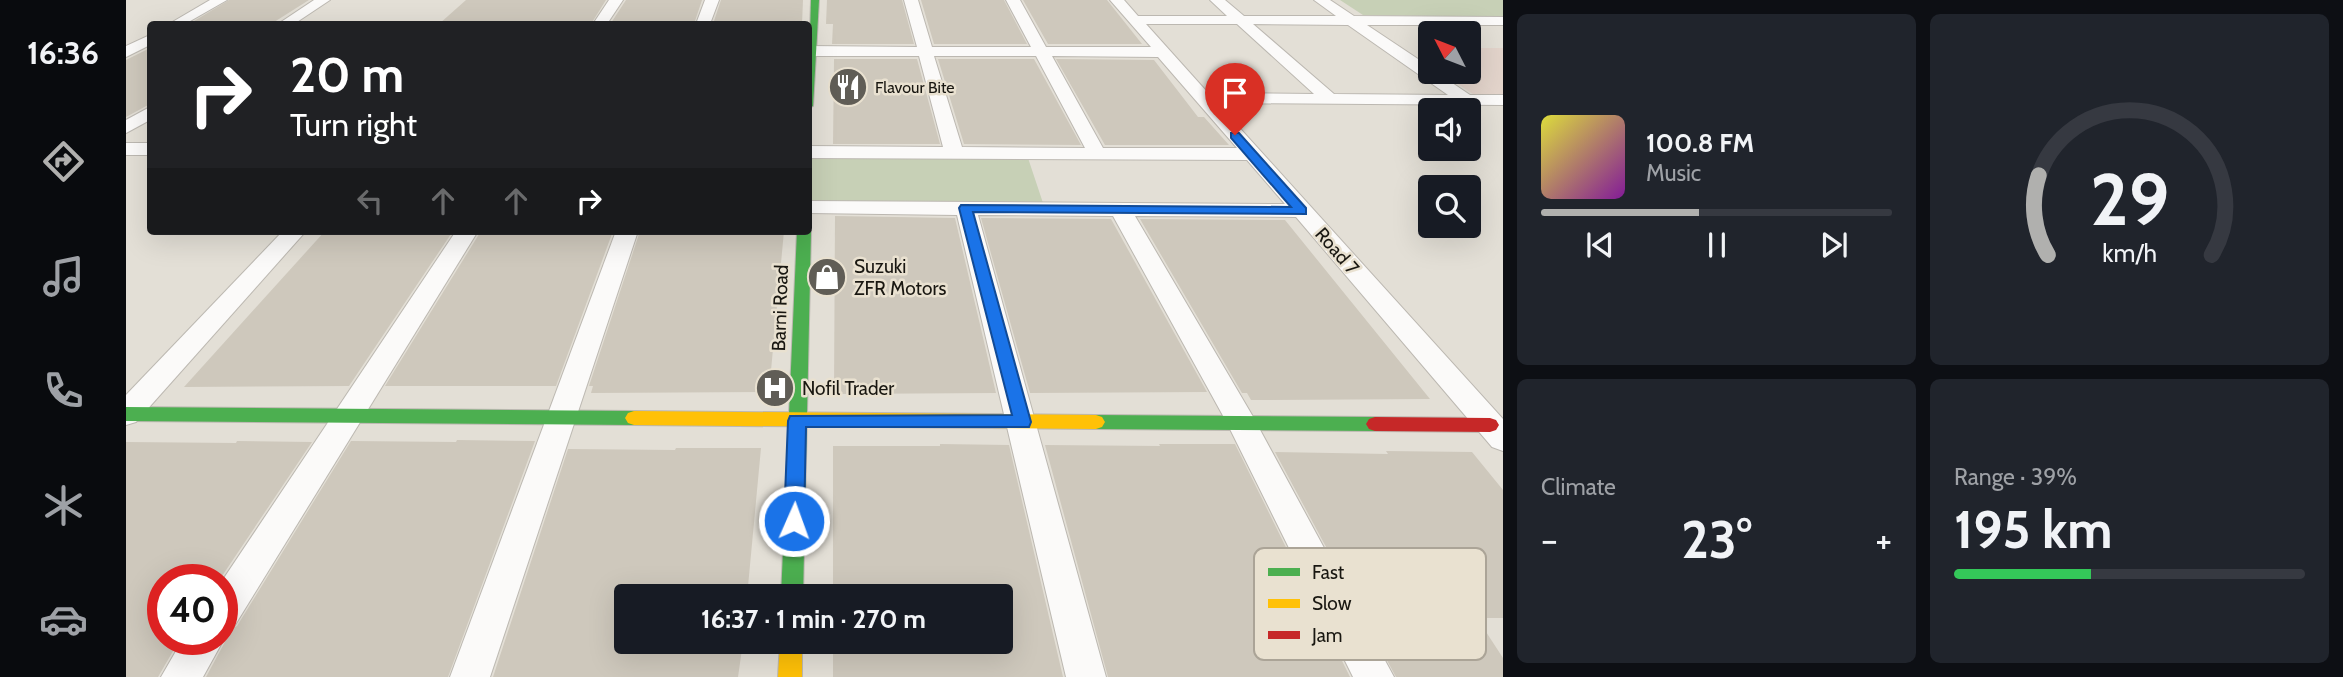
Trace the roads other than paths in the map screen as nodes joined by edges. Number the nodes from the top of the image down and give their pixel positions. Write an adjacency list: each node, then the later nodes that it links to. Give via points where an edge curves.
1 (220, 0): 13 (street)
2 (323, 0): 14 (street)
3 (616, 0): 15 (street)
4 (712, 0): 16 (street)
5 (815, 0): 19 (street)
6 (911, 0): 24 (street)
7 (1013, 0): 25 (street)
8 (1117, 0): 11 (street, Road 7)
9 (1217, 0): 12 (street)
10 (1321, 0): 17 (street)
11 (1133, 20): 12 (street); 26 (street, Road 7)
12 (1240, 20): 17 (street); 29 (street)
13 (182, 21)
14 (290, 21)
15 (602, 21)
16 (704, 21)
17 (1352, 21): 18 (street); 28 (street)
18 (1503, 21)
19 (812, 31)
20 (147, 40): 21 (street)
21 (128, 50): 22 (street)
22 (147, 50)
23 (812, 51): 24 (street)
24 (925, 51): 25 (street); 38 (street)
25 (1044, 51): 26 (street); 39 (street)
26 (1161, 52): 27 (street, Road 7)
27 (1203, 98): 29 (street); 40 (street, Road 7)
28 (1464, 98)
29 (1330, 99): 30 (street)
30 (1418, 100)
31 (1481, 100): 32 (street)
32 (1503, 100)
33 (147, 114): 34 (street)
34 (126, 128)
35 (126, 149): 36 (street)
36 (147, 149)
37 (812, 152): 38 (street)
38 (954, 152): 39 (street)
39 (1097, 153): 40 (street)
40 (1251, 154): 44 (street, Road 7)
41 (812, 207): 42 (street)
42 (966, 208): 43 (street); 53 (street)
43 (1120, 209): 44 (street); 54 (street)
44 (1302, 211): 55 (street, Road 7)
45 (291, 235): 49 (street)
46 (464, 235): 50 (street)
47 (626, 235): 51 (street)
48 (804, 235): 52 (street, Barni Road)
49 (126, 414): 50 (street)
50 (348, 416): 51 (street); 58 (street)
51 (560, 418): 52 (street); 63 (street)
52 (797, 421): 53 (street); 57 (street, Barni Road)
53 (1023, 422): 54 (street); 65 (street)
54 (1242, 423): 55 (street); 56 (street)
55 (1497, 432)
56 (1307, 548)
57 (792, 584)
58 (238, 587)
59 (791, 654): 64 (street)
60 (195, 655): 62 (street)
61 (1365, 660): 66 (street)
62 (181, 677)
63 (470, 677)
64 (790, 677)
65 (1086, 677)
66 (1374, 677)

